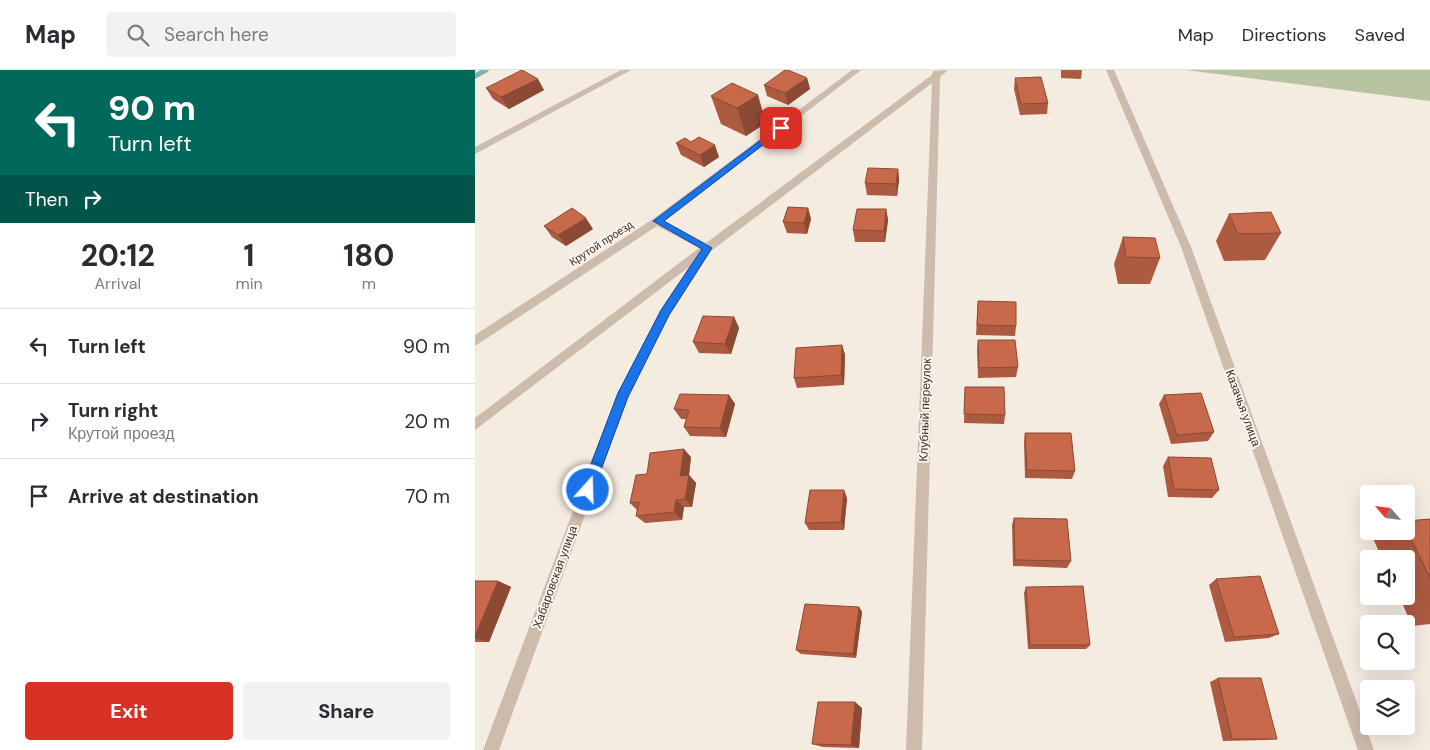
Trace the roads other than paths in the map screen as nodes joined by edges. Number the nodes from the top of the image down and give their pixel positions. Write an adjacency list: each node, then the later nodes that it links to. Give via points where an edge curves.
1 (627, 70): 5 (street)
2 (857, 70): 6 (street, Крутой проезд)
3 (1110, 70): 12 (street, Казачья улица, via 1186,247)
4 (939, 72): 7 (street); 11 (street, Клубный переулок)
5 (475, 151)
6 (657, 221): 7 (street); 8 (street, Крутой проезд)
7 (707, 248): 9 (street); 10 (street, Хабаровская улица, via 665,313 622,397)
8 (475, 342)
9 (475, 425)
10 (491, 750)
11 (914, 750)
12 (1366, 750)

